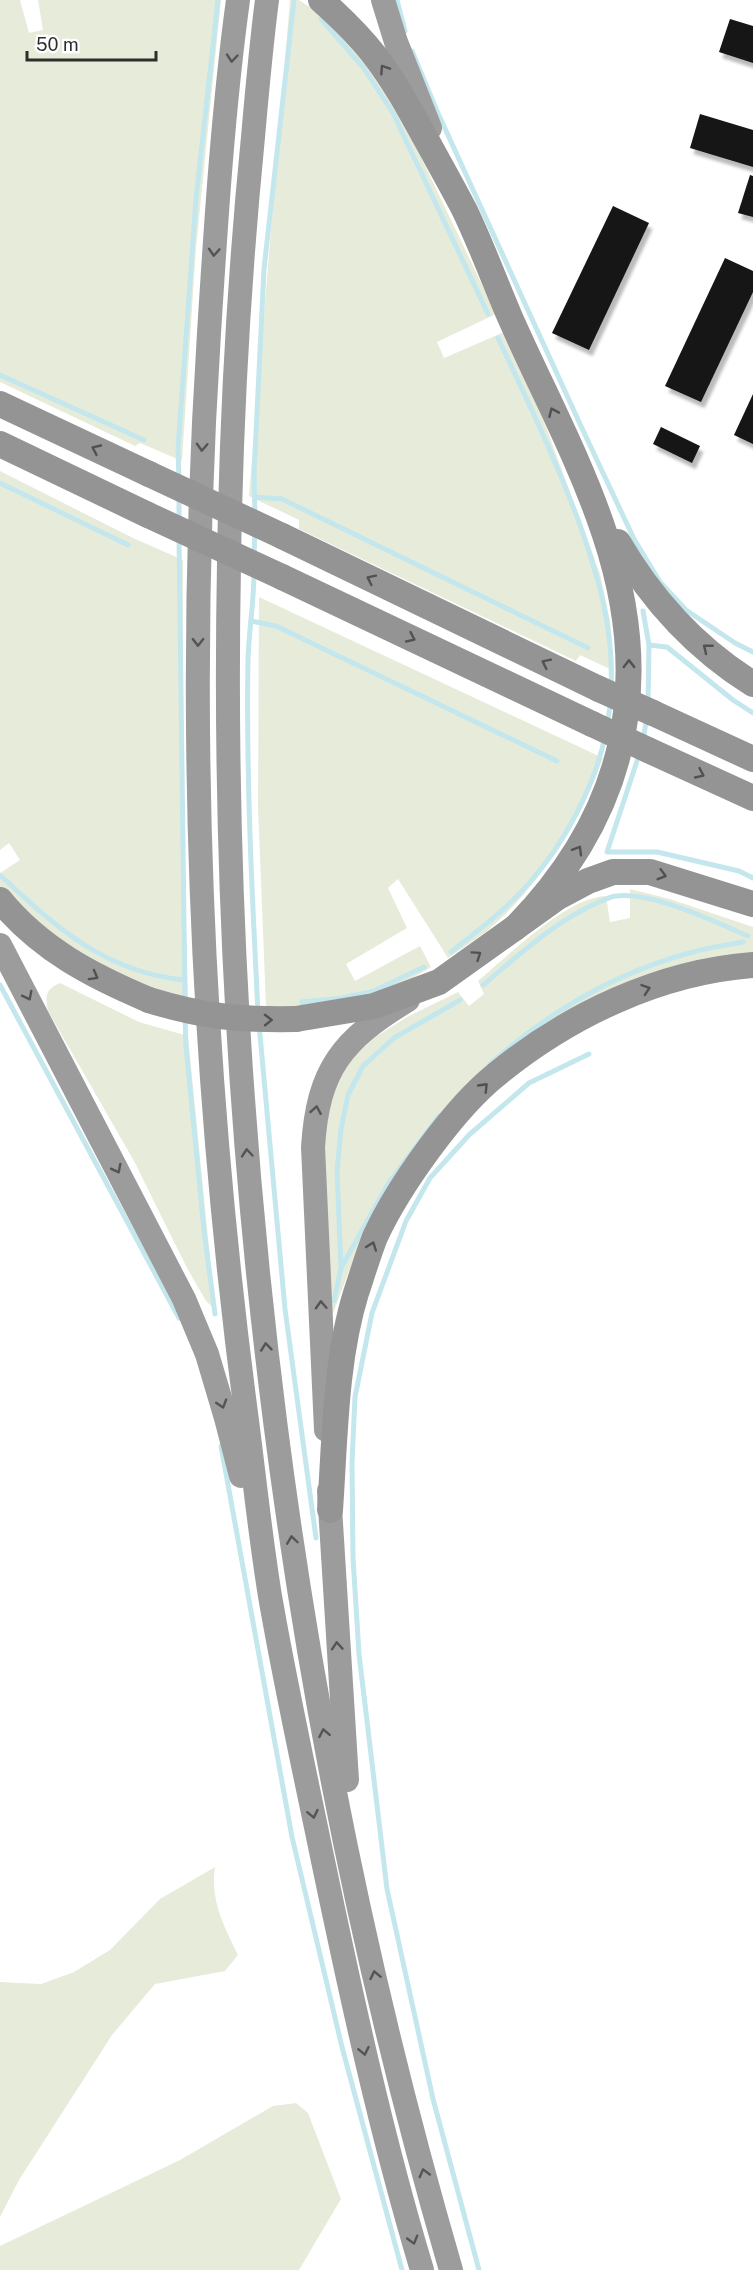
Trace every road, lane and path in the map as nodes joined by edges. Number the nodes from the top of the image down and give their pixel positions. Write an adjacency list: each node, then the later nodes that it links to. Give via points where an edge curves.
1 (238, 0): 19 (highway, one-way to 19, via 215,242 201,456 200,803 215,1120 231,1299)
2 (267, 0): 20 (highway, one-way to 2, via 323,1732 272,1400 244,1120 233,950 227,747 231,466 243,245)
3 (321, 0): 5 (highway, one-way to 3, via 407,104 343,20)
4 (383, 0): 5 (highway, via 419,101)
5 (465, 211): 8 (highway, one-way to 5)
6 (0, 404): 10 (highway, one-way to 6, bridge)
7 (0, 444): 11 (highway, one-way to 11, bridge)
8 (578, 465): 9 (highway, one-way to 8, via 690,635 660,604 634,571); 14 (highway, one-way to 8, via 555,884 587,835 610,782 625,726 630,667 625,609 605,532)
9 (753, 684)
10 (753, 759)
11 (753, 798)
12 (0, 900): 17 (highway, one-way to 17, bridge, via 62,958 105,982 184,1011 221,1018 297,1019 374,1006)
13 (753, 904): 14 (highway, one-way to 13, via 588,881 625,870 662,875)
14 (515, 928): 17 (highway, one-way to 14)
15 (0, 945): 19 (highway, one-way to 19, via 184,1299 207,1354)
16 (753, 964): 18 (highway, one-way to 16, via 341,1367 355,1294 376,1237 430,1149 496,1075 592,1012 675,979)
17 (439, 982): 18 (highway, one-way to 17, via 313,1147 316,1108 332,1066 357,1035)
18 (330, 1510): 20 (highway, one-way to 18, via 342,1725)
19 (269, 1592): 21 (highway, one-way to 21, via 373,2094)
20 (357, 1893): 22 (highway, one-way to 20, via 400,2088)
21 (422, 2270)
22 (451, 2270)

